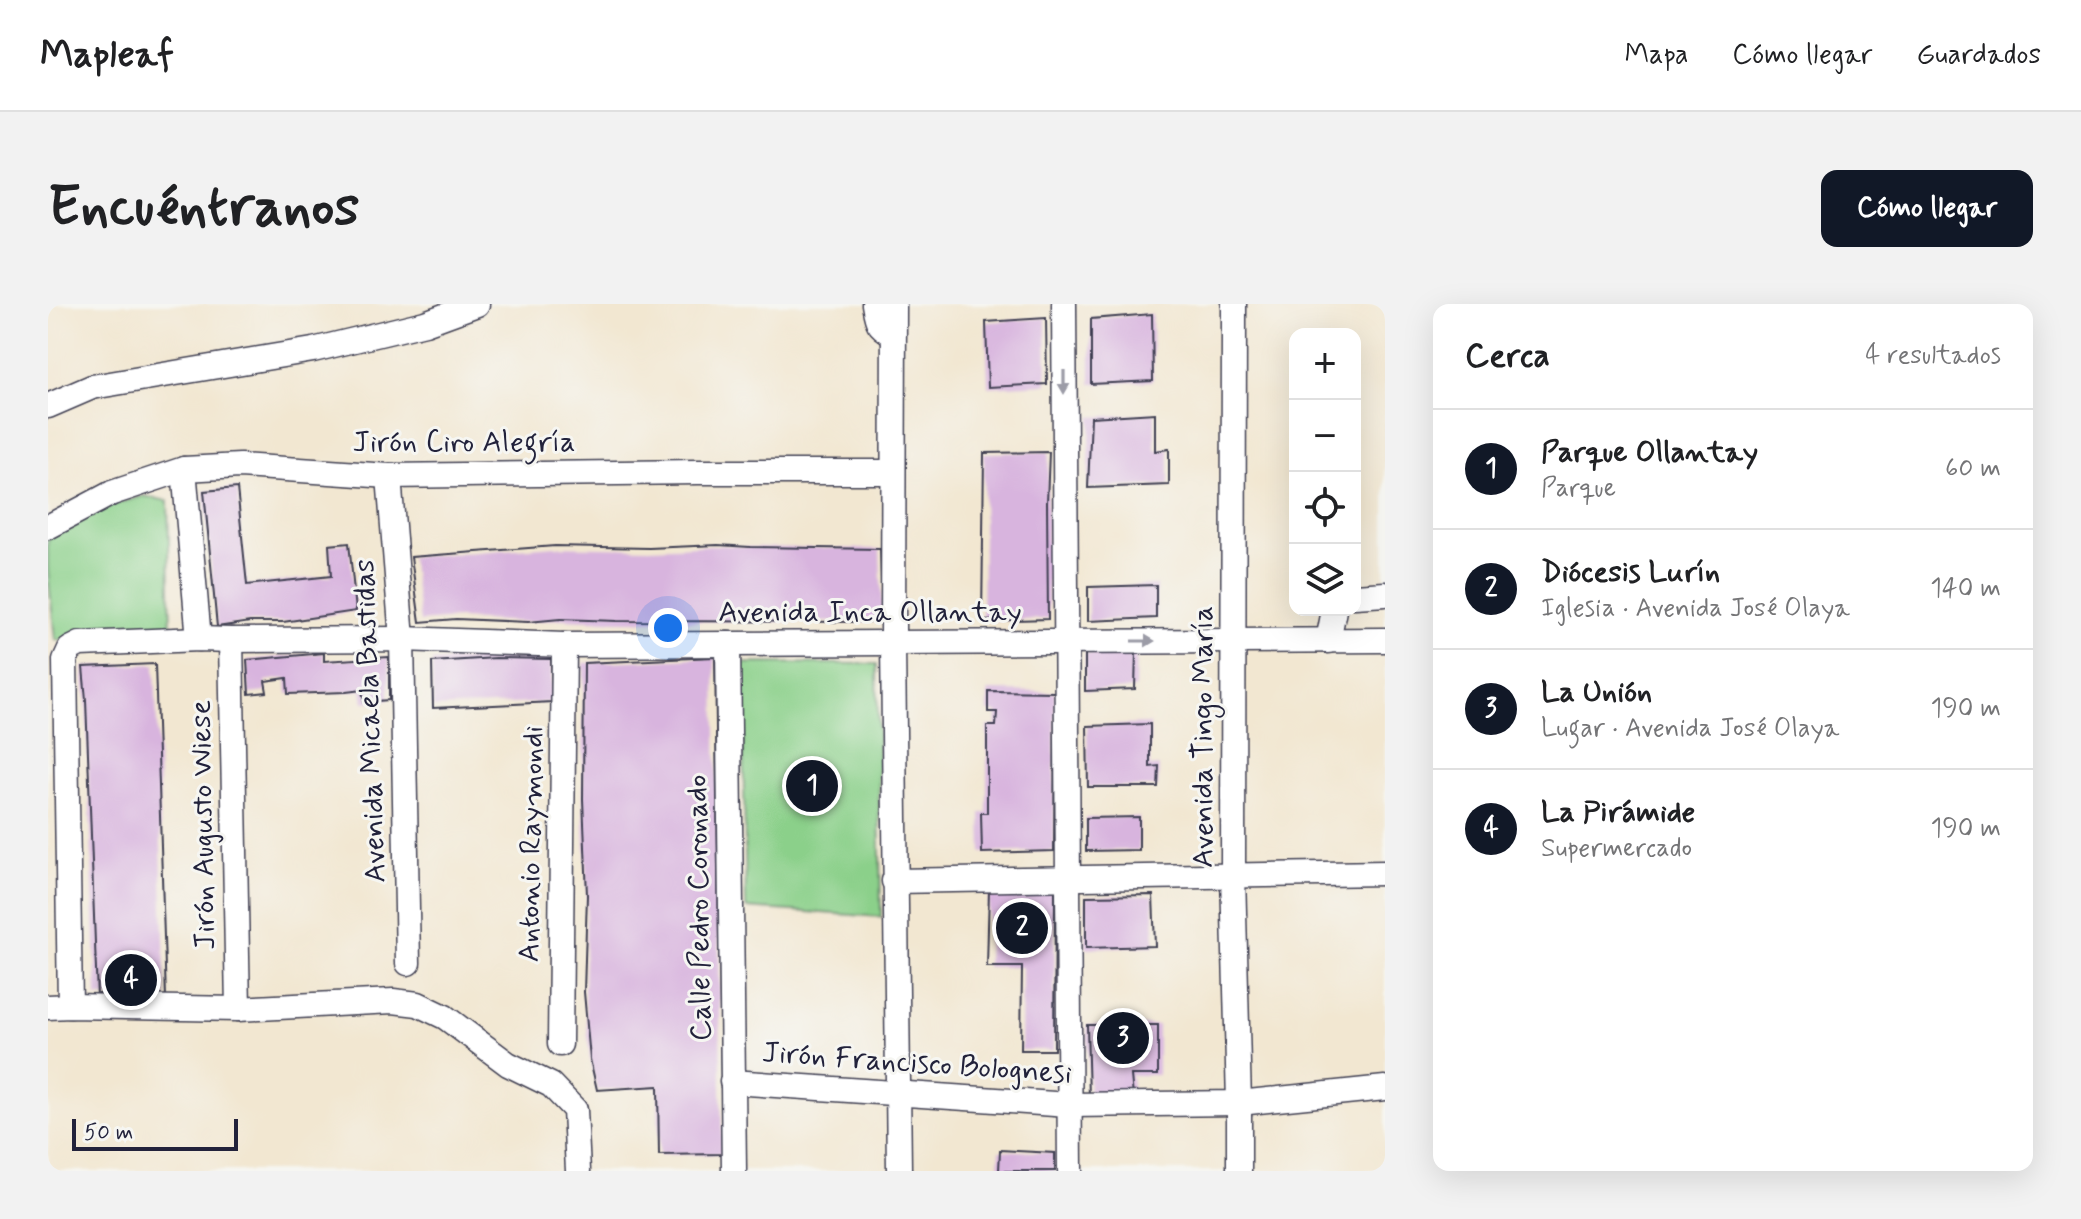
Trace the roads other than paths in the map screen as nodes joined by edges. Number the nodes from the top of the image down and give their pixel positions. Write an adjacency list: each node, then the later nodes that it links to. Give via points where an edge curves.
1 (477, 304): 7 (street, via 425,323 313,350 92,387)
2 (874, 304): 6 (street, via 877,321)
3 (894, 304): 6 (street)
4 (1064, 304): 21 (street, one-way to 21)
5 (1234, 304): 19 (street, Avenida Tingo María)
6 (893, 334): 9 (street)
7 (48, 406)
8 (184, 469): 10 (street, Jirón Ciro Alegría, via 240,466); 11 (street, Jirón Ciro Alegría, via 112,493); 15 (street)
9 (892, 472): 10 (street, Jirón Ciro Alegría); 22 (street)
10 (389, 476): 16 (street, Avenida Micaela Bastidas)
11 (48, 527)
12 (1385, 594): 13 (street)
13 (1361, 596)
14 (1333, 616): 20 (street)
15 (199, 639): 17 (street, Avenida Inca Ollantay); 30 (street, Avenida Inca Ollantay, via 80,644 65,660)
16 (402, 639): 17 (street, Avenida Inca Ollantay); 24 (street, Avenida Inca Ollantay); 29 (street, Avenida Micaela Bastidas)
17 (231, 640): 31 (street, Jirón Augusto Wiese)
18 (1385, 640): 20 (street, Avenida Inca Ollantay)
19 (1234, 641): 20 (street, Avenida Inca Ollantay); 21 (street, Avenida Inca Ollantay, one-way to 19); 26 (street, Avenida Tingo María)
20 (1328, 641)
21 (1065, 642): 22 (street, Avenida Inca Ollantay); 27 (street)
22 (893, 643): 23 (street, Avenida Inca Ollantay); 28 (street)
23 (728, 644): 24 (street, Avenida Inca Ollantay); 33 (street, Calle Pedro Coronado)
24 (564, 645): 32 (street, Antonio Raymondi)
25 (1385, 873): 26 (street)
26 (1233, 875): 27 (street); 36 (street, Avenida Tingo María)
27 (1067, 878): 28 (street); 37 (street)
28 (894, 881): 35 (street)
29 (408, 963)
30 (59, 1006): 31 (street)
31 (238, 1009): 38 (street, via 418,1004 445,1017 508,1064 551,1085 575,1110)
32 (560, 1044)
33 (732, 1082): 35 (street, Jirón Francisco Bolognesi); 39 (street, Calle Pedro Coronado)
34 (1385, 1088): 36 (street, Jirón Francisco Bolognesi)
35 (899, 1095): 37 (street, Jirón Francisco Bolognesi); 40 (street)
36 (1239, 1103): 37 (street, Jirón Francisco Bolognesi); 42 (street, Avenida Tingo María)
37 (1069, 1105): 41 (street)
38 (578, 1171)
39 (734, 1171)
40 (899, 1171)
41 (1070, 1171)
42 (1239, 1171)

